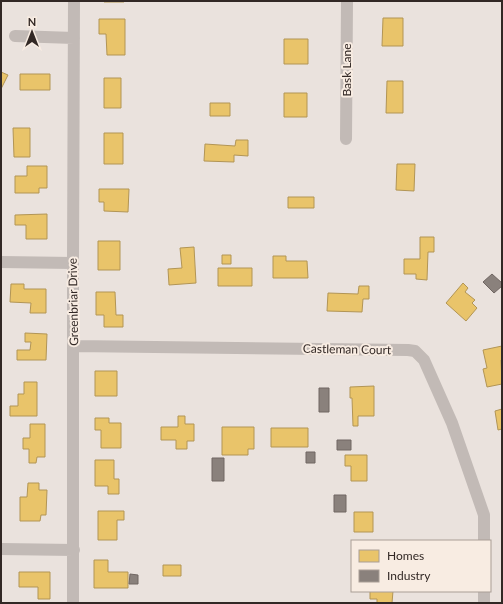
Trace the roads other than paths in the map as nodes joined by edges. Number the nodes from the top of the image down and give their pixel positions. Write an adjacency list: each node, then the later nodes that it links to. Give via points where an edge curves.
1 (74, 1): 4 (street, Greenbriar Drive)
2 (347, 1): 5 (street, Bask Lane)
3 (15, 36): 4 (street)
4 (74, 38): 7 (street, Greenbriar Drive)
5 (346, 139)
6 (1, 262): 7 (street)
7 (73, 263): 8 (street, Greenbriar Drive)
8 (74, 346): 9 (street, Castleman Court, via 415,351 424,360 452,423 484,515); 11 (street, Greenbriar Drive)
9 (484, 540)
10 (1, 549): 11 (street)
11 (74, 550): 13 (street, Greenbriar Drive)
12 (484, 592): 14 (street)
13 (73, 603)
14 (484, 603)

